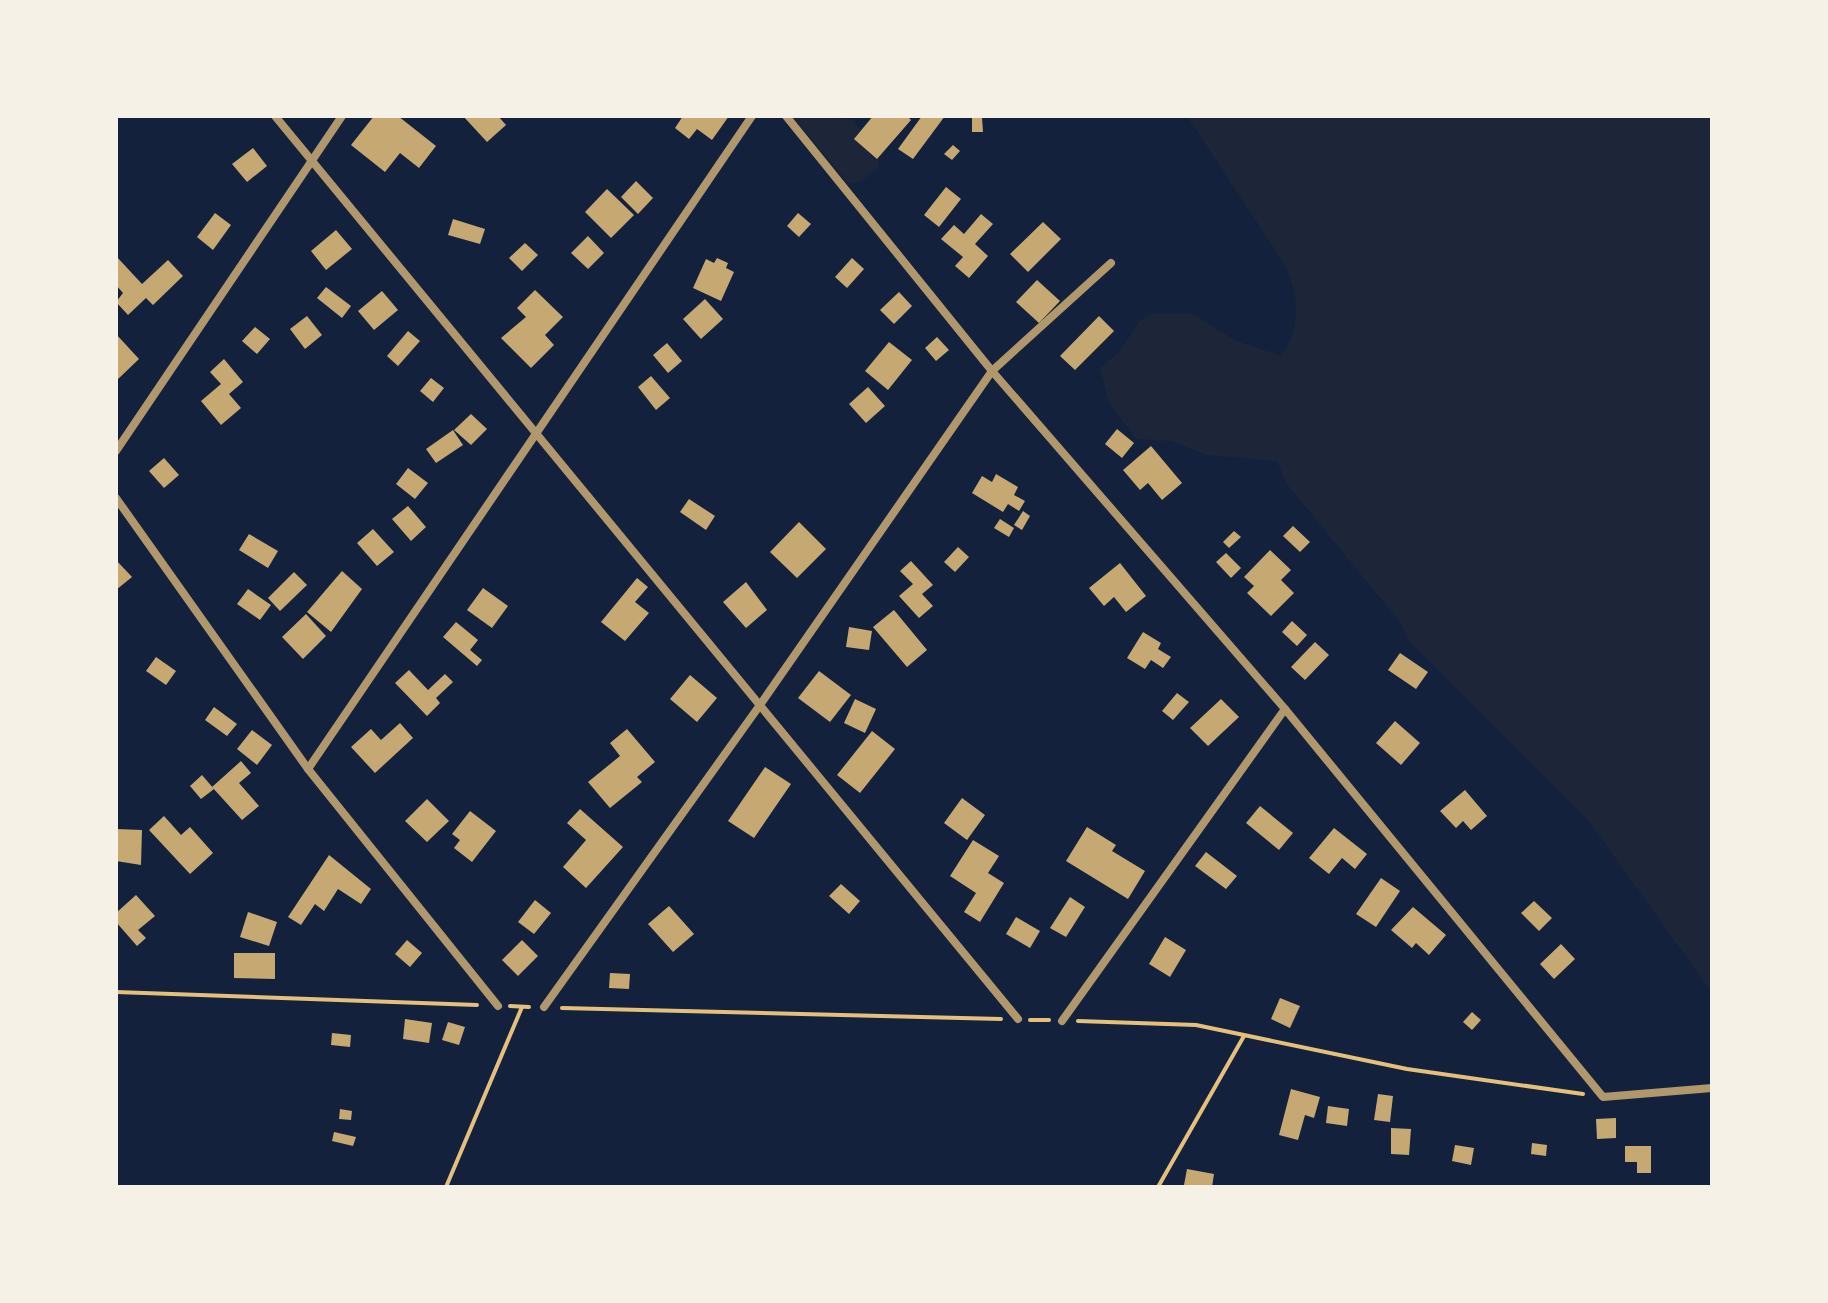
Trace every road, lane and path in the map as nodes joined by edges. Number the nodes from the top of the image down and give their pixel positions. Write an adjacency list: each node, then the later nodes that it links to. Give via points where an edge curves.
1 (275, 116): 5 (street)
2 (342, 116): 5 (street)
3 (752, 116): 8 (street)
4 (786, 116): 7 (street)
5 (311, 160): 8 (street); 9 (street)
6 (1111, 263): 7 (street)
7 (992, 371): 11 (street); 12 (street)
8 (535, 435): 11 (street); 13 (street)
9 (116, 451)
10 (116, 498): 13 (street)
11 (760, 705): 17 (street); 18 (street)
12 (1285, 709): 19 (street); 22 (street)
13 (308, 769): 15 (street)
14 (116, 992): 15 (path)
15 (498, 1006): 16 (path)
16 (522, 1007): 17 (path); 23 (path)
17 (544, 1007): 18 (path)
18 (1018, 1019): 19 (path)
19 (1062, 1021): 20 (path, via 1196,1025)
20 (1244, 1036): 22 (path, via 1407,1069); 24 (path)
21 (1712, 1088): 22 (street)
22 (1603, 1097)
23 (446, 1187)
24 (1158, 1187)

